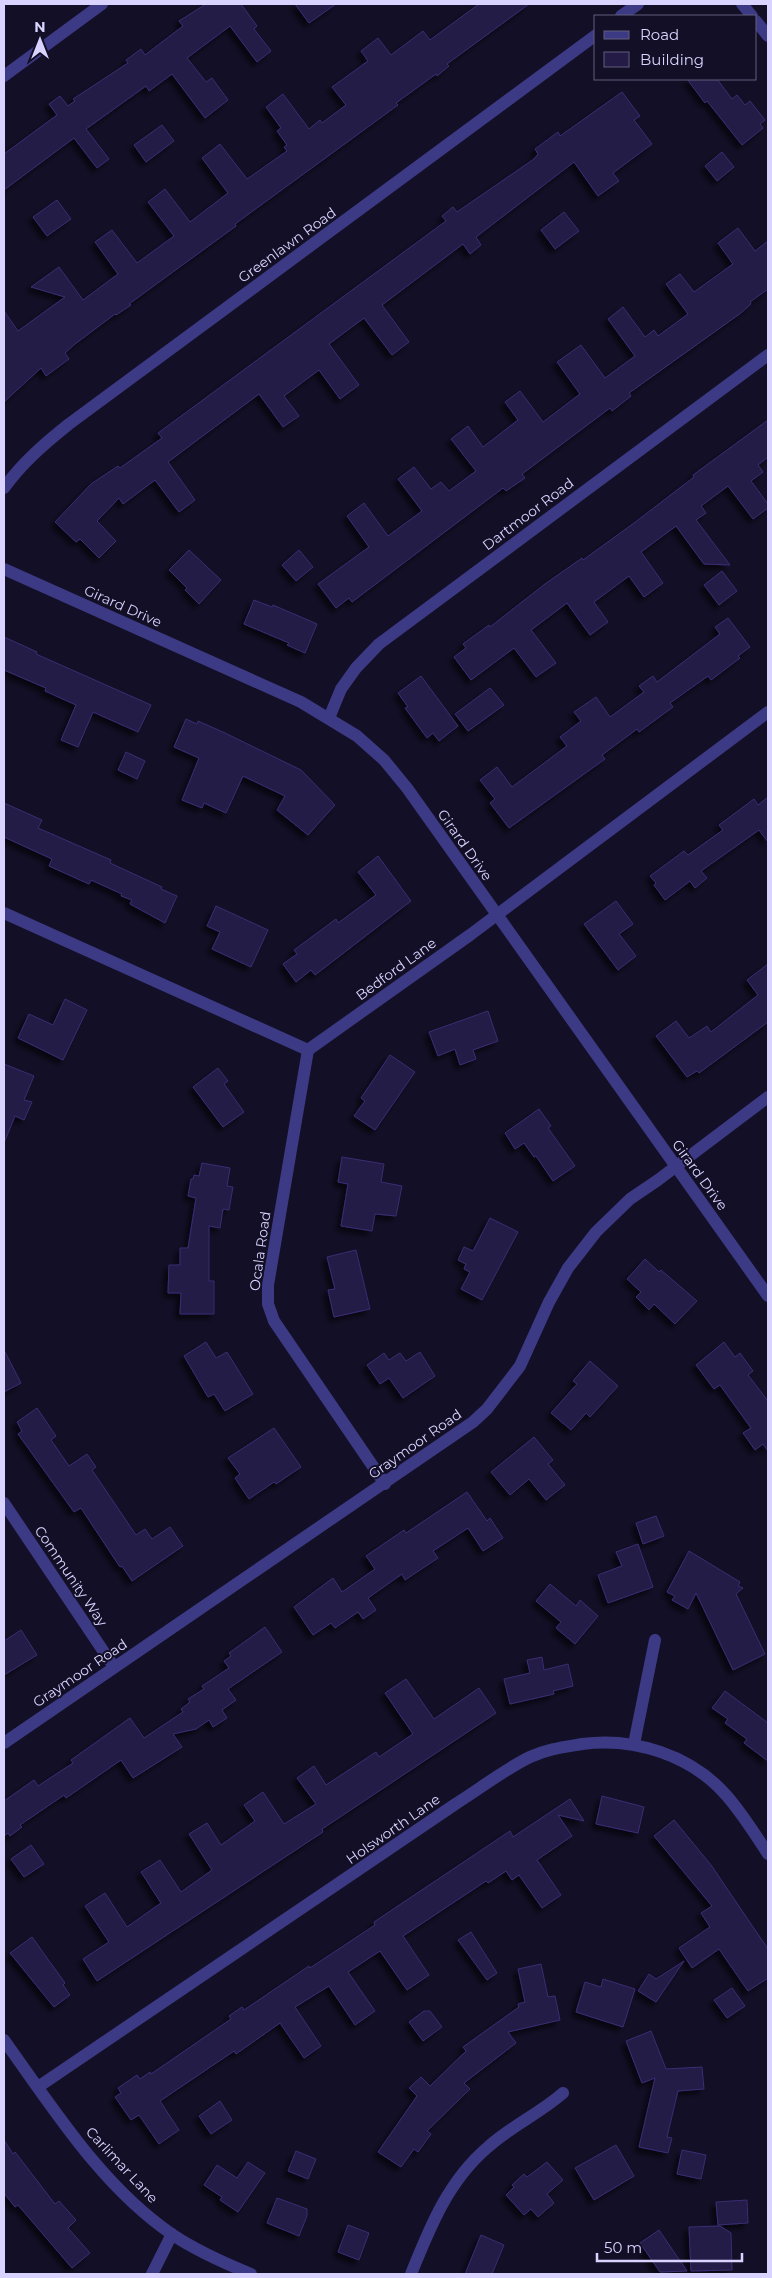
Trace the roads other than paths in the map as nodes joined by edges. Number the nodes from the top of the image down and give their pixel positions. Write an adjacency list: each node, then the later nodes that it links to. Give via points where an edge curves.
1 (102, 4): 9 (street)
2 (638, 4): 4 (street)
3 (742, 4): 5 (street)
4 (622, 15)
5 (751, 15)
6 (757, 22): 8 (street)
7 (594, 36): 11 (street, Greenlawn Road, via 69,424 40,447)
8 (768, 36)
9 (4, 76)
10 (768, 355): 14 (street, Dartmoor Road, via 379,644 341,690)
11 (4, 488)
12 (4, 569): 14 (street, Girard Drive, via 301,702)
13 (768, 712): 15 (street, Bedford Lane)
14 (329, 718): 15 (street, Girard Drive, via 358,736 384,760)
15 (495, 914): 17 (street, Bedford Lane); 19 (street, Girard Drive)
16 (5, 917): 17 (street)
17 (308, 1050): 21 (street, Ocala Road, via 268,1286 268,1304 274,1321)
18 (768, 1097): 19 (street, Graymoor Road)
19 (676, 1166): 20 (street, Girard Drive); 21 (street, Graymoor Road, via 630,1199 596,1232 568,1268 520,1366 487,1409 447,1442)
20 (768, 1296)
21 (385, 1484): 24 (street, Graymoor Road)
22 (4, 1503): 24 (street, Community Way)
23 (655, 1640): 26 (street)
24 (114, 1667): 25 (street, Graymoor Road)
25 (4, 1743)
26 (634, 1744): 27 (street, Holsworth Lane, via 672,1756 716,1785); 29 (street, Holsworth Lane, via 592,1743 556,1748 531,1756)
27 (768, 1854)
28 (4, 2040): 29 (street, Carlimar Lane)
29 (38, 2087): 31 (street, Carlimar Lane, via 92,2160 130,2199)
30 (563, 2093): 34 (street, via 487,2147 462,2174 444,2198)
31 (172, 2234): 32 (street); 33 (street, Carlimar Lane)
32 (152, 2274)
33 (251, 2274)
34 (411, 2274)

